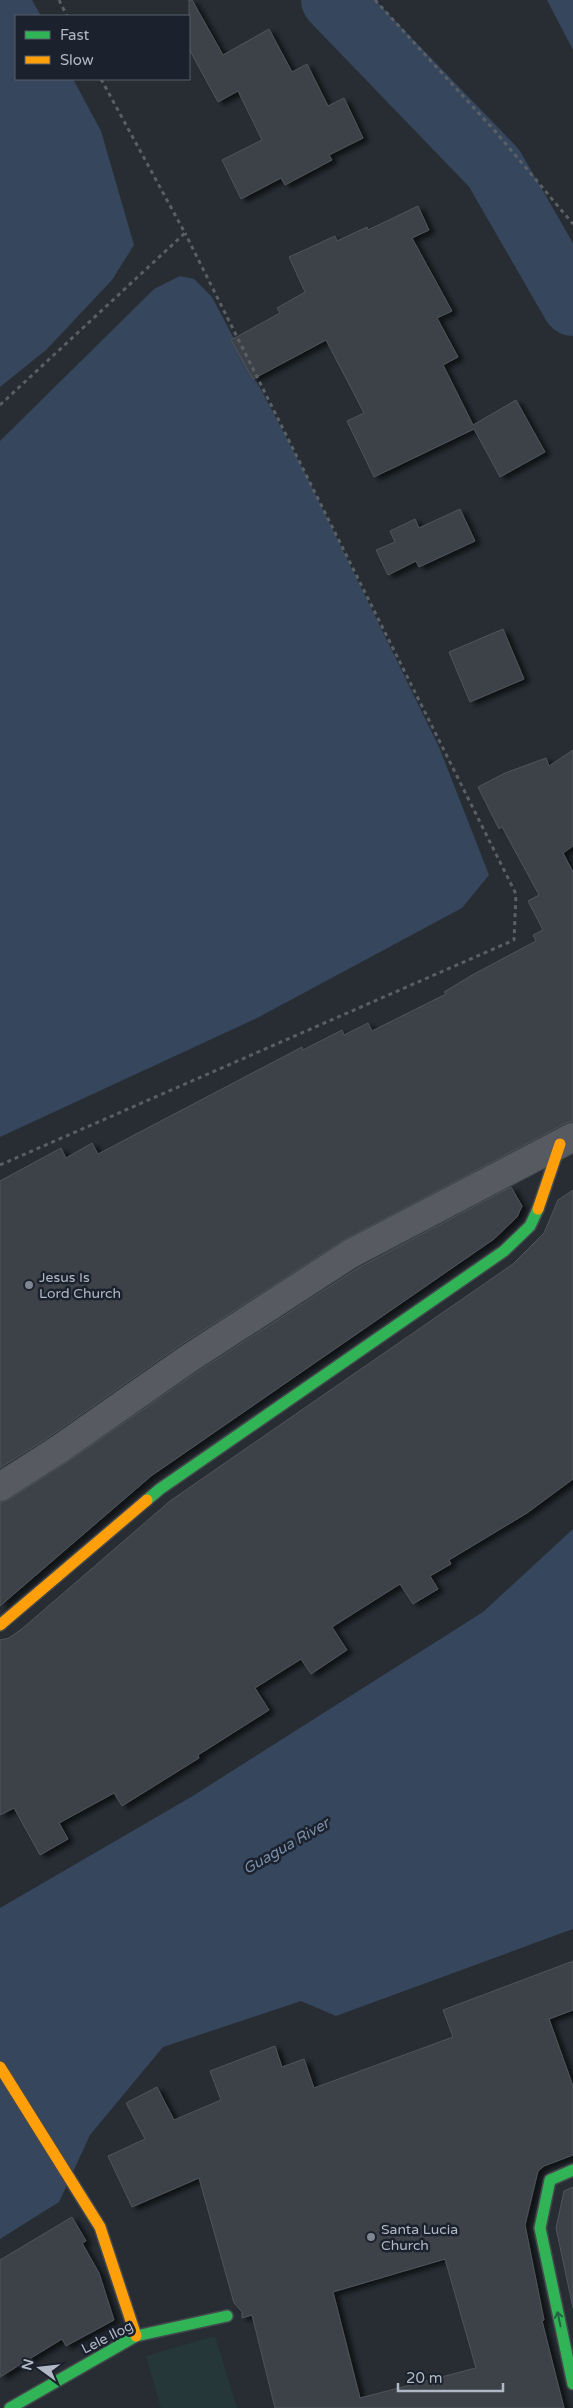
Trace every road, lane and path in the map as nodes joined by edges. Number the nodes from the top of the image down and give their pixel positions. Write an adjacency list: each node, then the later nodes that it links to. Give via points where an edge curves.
1 (59, 0): 3 (path)
2 (375, 0): 5 (path, via 496,131)
3 (66, 15)
4 (102, 80): 6 (path)
5 (573, 224)
6 (185, 233): 7 (path); 9 (path, via 516,894 514,940)
7 (0, 406)
8 (567, 1141): 10 (street, via 350,1254); 11 (street, via 530,1226 504,1251 160,1489)
9 (0, 1165)
10 (0, 1486)
11 (0, 1625)
12 (0, 2067): 15 (street, via 100,2227)
13 (573, 2170): 16 (street, one-way to 13, via 540,2228 550,2180)
14 (227, 2316): 15 (street, Lele Ilog)
15 (136, 2336): 17 (street, Lele Ilog)
16 (573, 2384)
17 (10, 2408)

